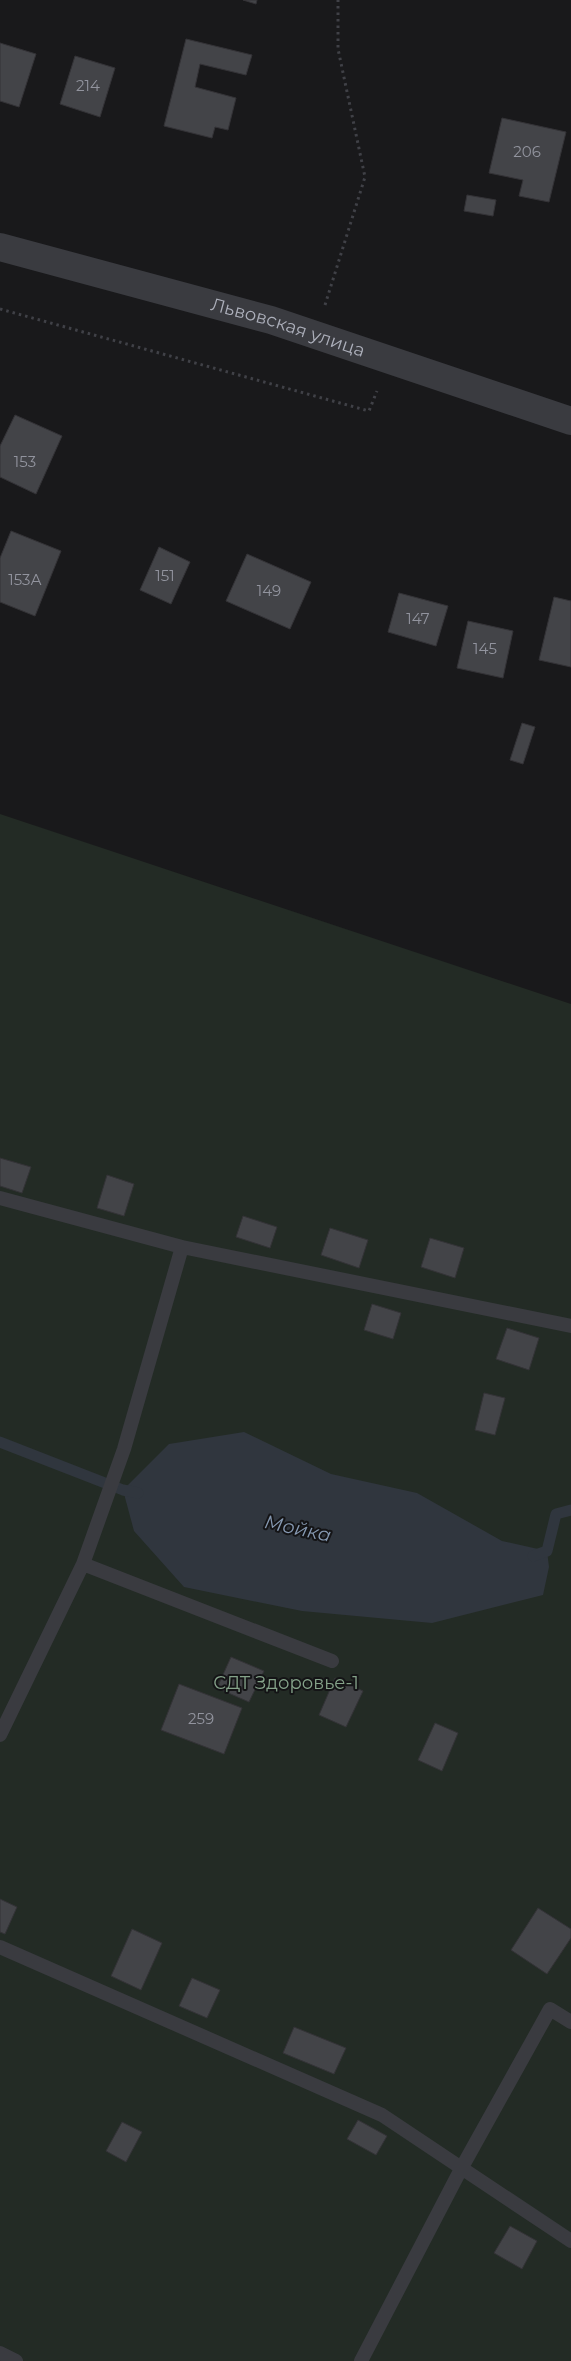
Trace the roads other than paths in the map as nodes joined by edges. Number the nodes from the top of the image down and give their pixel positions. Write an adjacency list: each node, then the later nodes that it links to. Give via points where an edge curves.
1 (0, 247): 2 (street, Львовская улица, via 271,320)
2 (571, 421)
3 (0, 1198): 4 (lane)
4 (182, 1247): 5 (lane); 6 (lane, via 124,1449)
5 (571, 1326)
6 (83, 1564): 7 (lane); 8 (lane)
7 (332, 1660)
8 (0, 1735)
9 (0, 1947): 11 (lane, via 382,2115)
10 (571, 2022): 11 (lane, via 550,2009)
11 (461, 2169): 12 (lane); 15 (lane)
12 (571, 2241)
13 (0, 2353): 14 (lane)
14 (16, 2361)
15 (361, 2361)

